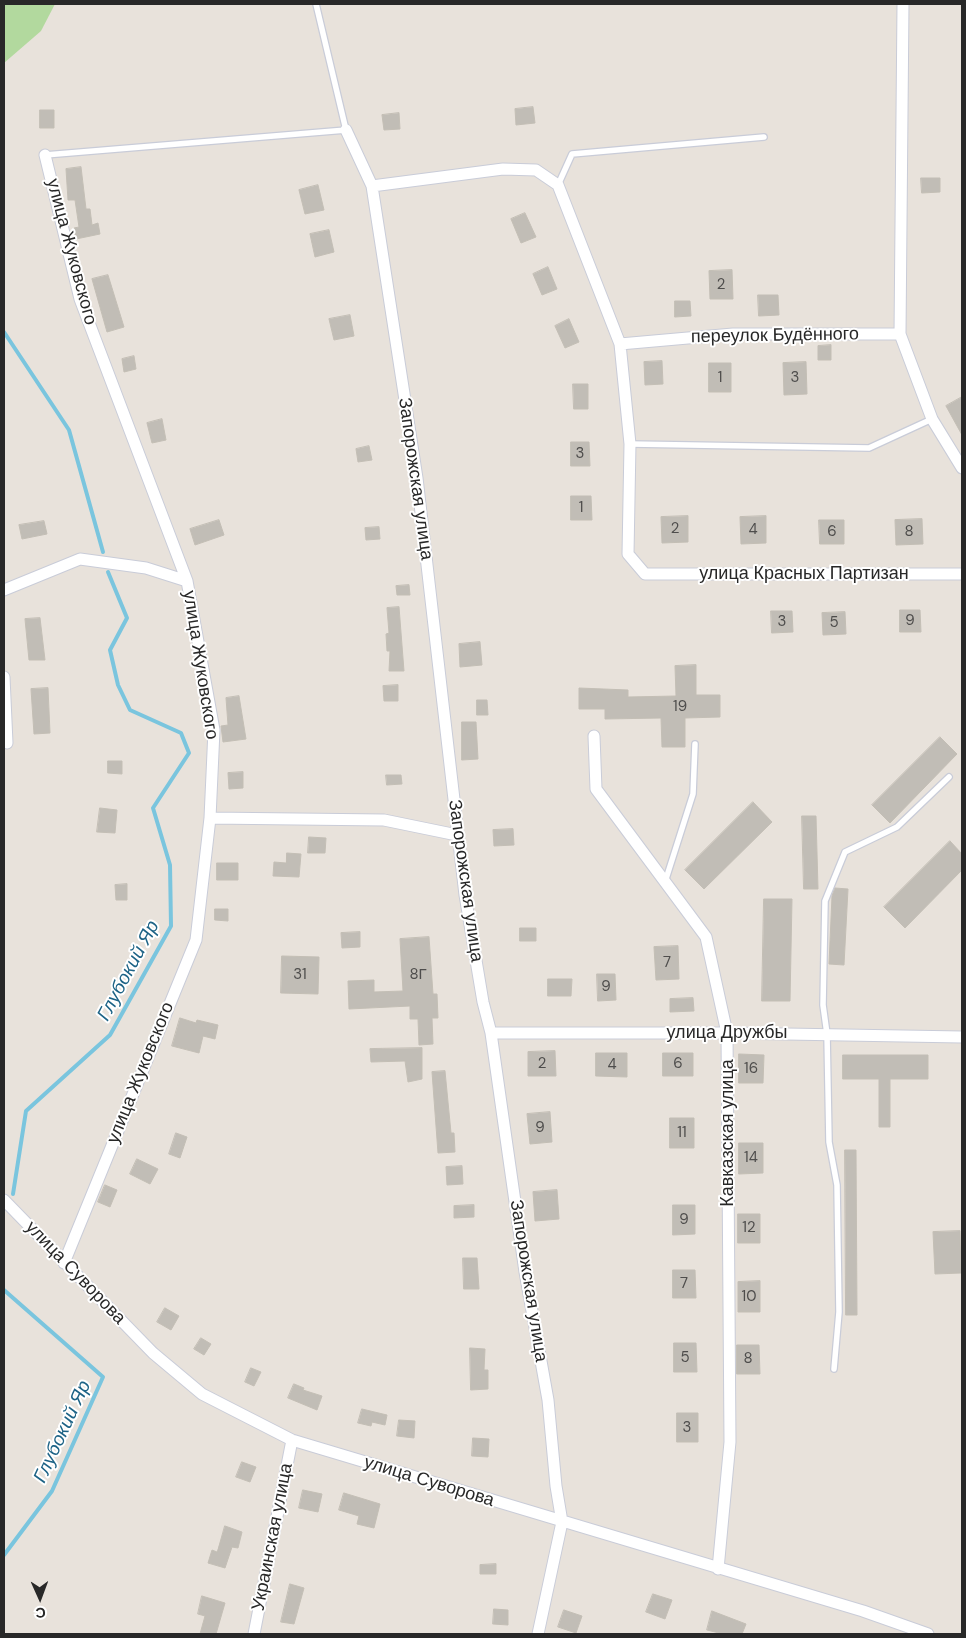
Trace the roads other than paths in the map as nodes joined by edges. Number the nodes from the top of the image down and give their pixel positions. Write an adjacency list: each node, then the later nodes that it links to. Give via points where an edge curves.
1 (316, 4): 3 (lane)
2 (903, 4): 8 (street)
3 (346, 130): 5 (lane); 7 (street, Запорожская улица)
4 (764, 137): 6 (lane, via 572,154)
5 (45, 155): 14 (street, улица Жуковского, via 80,299)
6 (558, 185): 7 (street, via 536,170 503,169); 9 (street)
7 (372, 186): 22 (street, Запорожская улица, via 417,478)
8 (900, 334): 9 (street, переулок Будённого, via 733,334); 10 (street)
9 (620, 344): 11 (street)
10 (932, 418): 11 (lane, via 870,448); 12 (street)
11 (630, 444): 13 (street, улица Красных Партизан, via 628,554 645,574)
12 (962, 468)
13 (962, 574)
14 (187, 581): 15 (street, via 146,568 80,559); 21 (street, улица Жуковского, via 214,730)
15 (4, 590)
16 (4, 677): 18 (street)
17 (594, 736): 23 (street, Кавказская улица, via 596,789)
18 (8, 743)
19 (695, 744): 23 (lane, via 693,794)
20 (949, 777): 26 (lane, via 897,827 845,852 825,901 822,1005)
21 (210, 818): 22 (street, via 384,820); 29 (street, улица Жуковского, via 196,940)
22 (457, 834): 24 (street, Запорожская улица, via 483,1002)
23 (665, 882): 25 (street, Кавказская улица, via 706,937)
24 (491, 1033): 25 (street, улица Дружбы); 32 (street, Запорожская улица, via 525,1272 548,1400)
25 (727, 1033): 26 (street, улица Дружбы); 33 (street, Кавказская улица, via 730,1442)
26 (827, 1034): 27 (street, улица Дружбы); 30 (lane, via 829,1142 837,1186 839,1312)
27 (962, 1037)
28 (4, 1200): 29 (street, улица Суворова)
29 (64, 1263): 31 (street, улица Суворова, via 153,1353 202,1394)
30 (834, 1369)
31 (292, 1440): 32 (street, улица Суворова); 34 (street, Украинская улица)
32 (562, 1522): 33 (street, улица Суворова); 35 (street, Запорожская улица)
33 (718, 1569): 36 (street, улица Суворова, via 863,1611)
34 (254, 1634)
35 (538, 1634)
36 (928, 1634)

